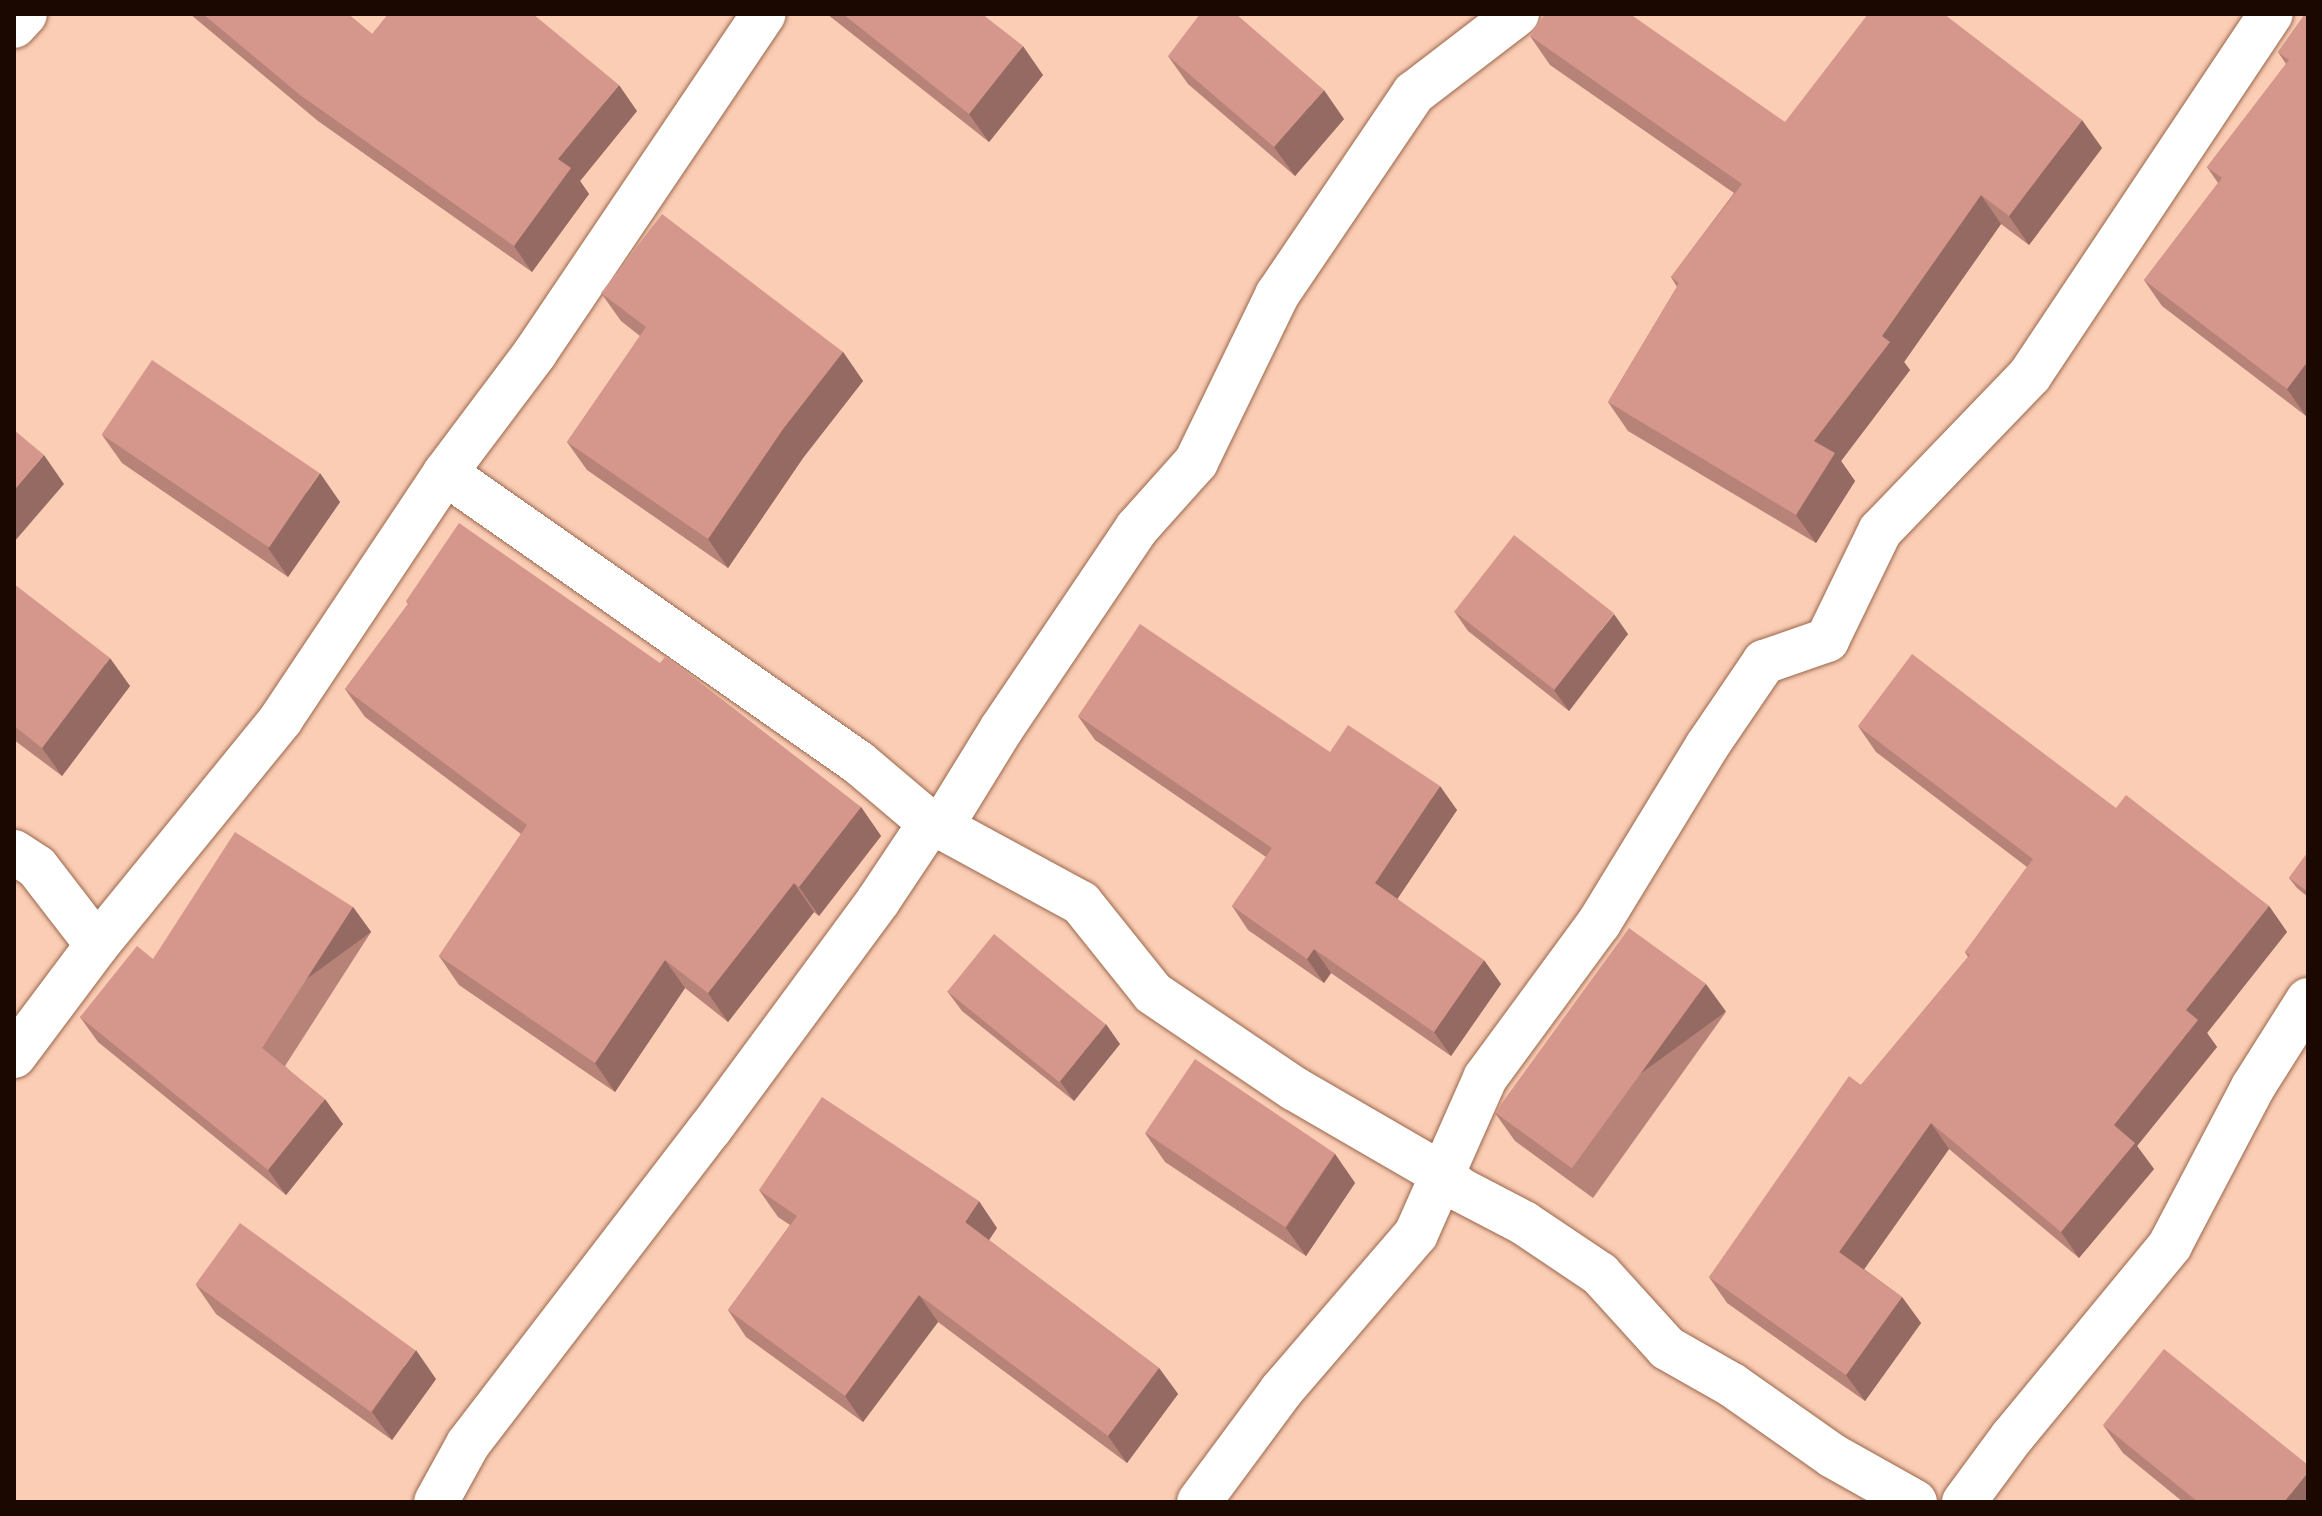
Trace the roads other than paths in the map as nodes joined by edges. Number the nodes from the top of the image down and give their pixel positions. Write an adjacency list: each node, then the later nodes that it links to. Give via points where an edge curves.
1 (25, 14): 5 (street)
2 (764, 14): 6 (street, via 535,353)
3 (1517, 14): 7 (street, via 1414,93 1277,295 1196,462 1137,528)
4 (2271, 14): 12 (street, via 2030,375 1880,531 1827,640 1764,662 1599,923 1485,1078)
5 (14, 26)
6 (445, 473): 7 (street, via 859,763); 9 (street, via 281,719)
7 (936, 825): 12 (street, via 1081,903 1153,993 1295,1089); 13 (street, via 468,1444)
8 (14, 852): 9 (street, via 37,867)
9 (97, 945): 11 (street)
10 (2308, 1000): 16 (street, via 2253,1087 2170,1245)
11 (14, 1056)
12 (1445, 1176): 14 (street, via 1416,1234 1281,1391); 15 (street, via 1600,1274 1667,1348 1732,1385 1833,1456)
13 (436, 1502)
14 (1199, 1502)
15 (1915, 1502)
16 (1964, 1502)

